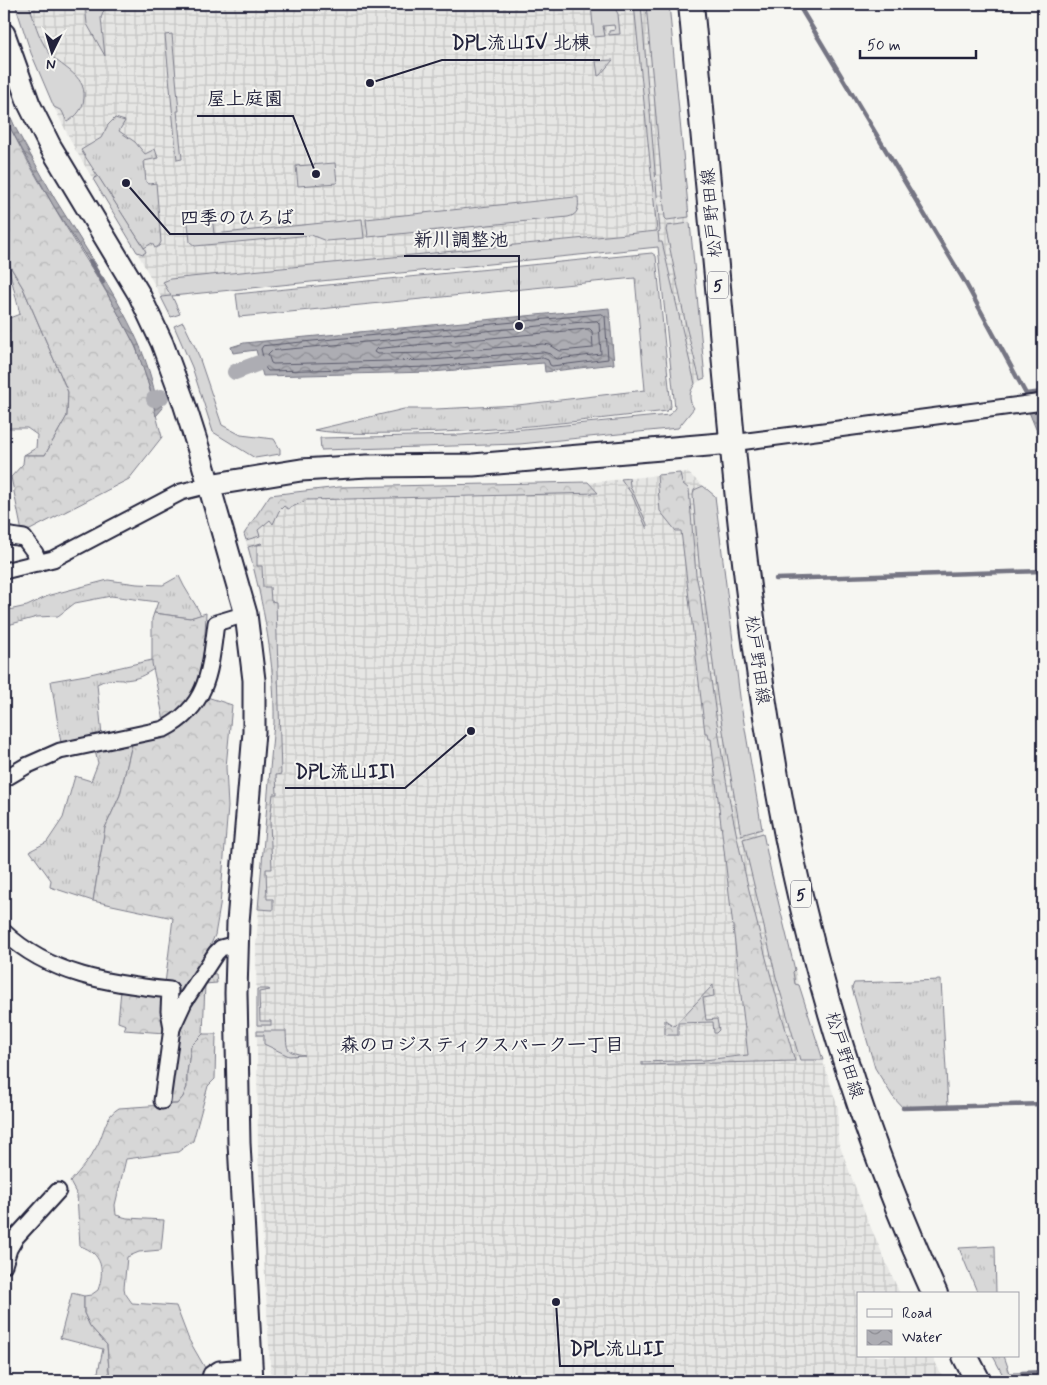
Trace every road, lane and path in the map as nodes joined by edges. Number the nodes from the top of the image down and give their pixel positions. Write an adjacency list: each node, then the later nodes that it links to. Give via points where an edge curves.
1 (692, 4): 4 (main road, 松戸野田線 / 5)
2 (4, 34): 5 (street, via 29,104 50,146 139,294 162,343)
3 (1043, 402): 4 (street)
4 (732, 443): 5 (street, via 473,465 301,470); 18 (main road, 松戸野田線 / 5, via 760,684 793,861 821,976 846,1060 894,1199)
5 (209, 485): 7 (street, via 181,492 54,559); 9 (street)
6 (4, 535): 7 (street, via 24,538)
7 (39, 563): 8 (street)
8 (4, 571)
9 (246, 614): 10 (street, via 216,623 205,685 189,713 178,722 164,729 60,751); 12 (street, via 254,680 254,732)
10 (4, 780)
11 (4, 932): 13 (street, via 17,945 77,975 170,990)
12 (236, 944): 13 (street, via 221,948 216,953 184,1002); 20 (street, via 239,1143)
13 (172, 1028): 14 (street)
14 (162, 1102)
15 (58, 1192): 16 (street)
16 (6, 1247): 17 (street)
17 (4, 1265)
18 (934, 1292)
19 (966, 1358): 22 (main road)
20 (251, 1374): 21 (street, via 219,1369 211,1374)
21 (209, 1381)
22 (978, 1381)

